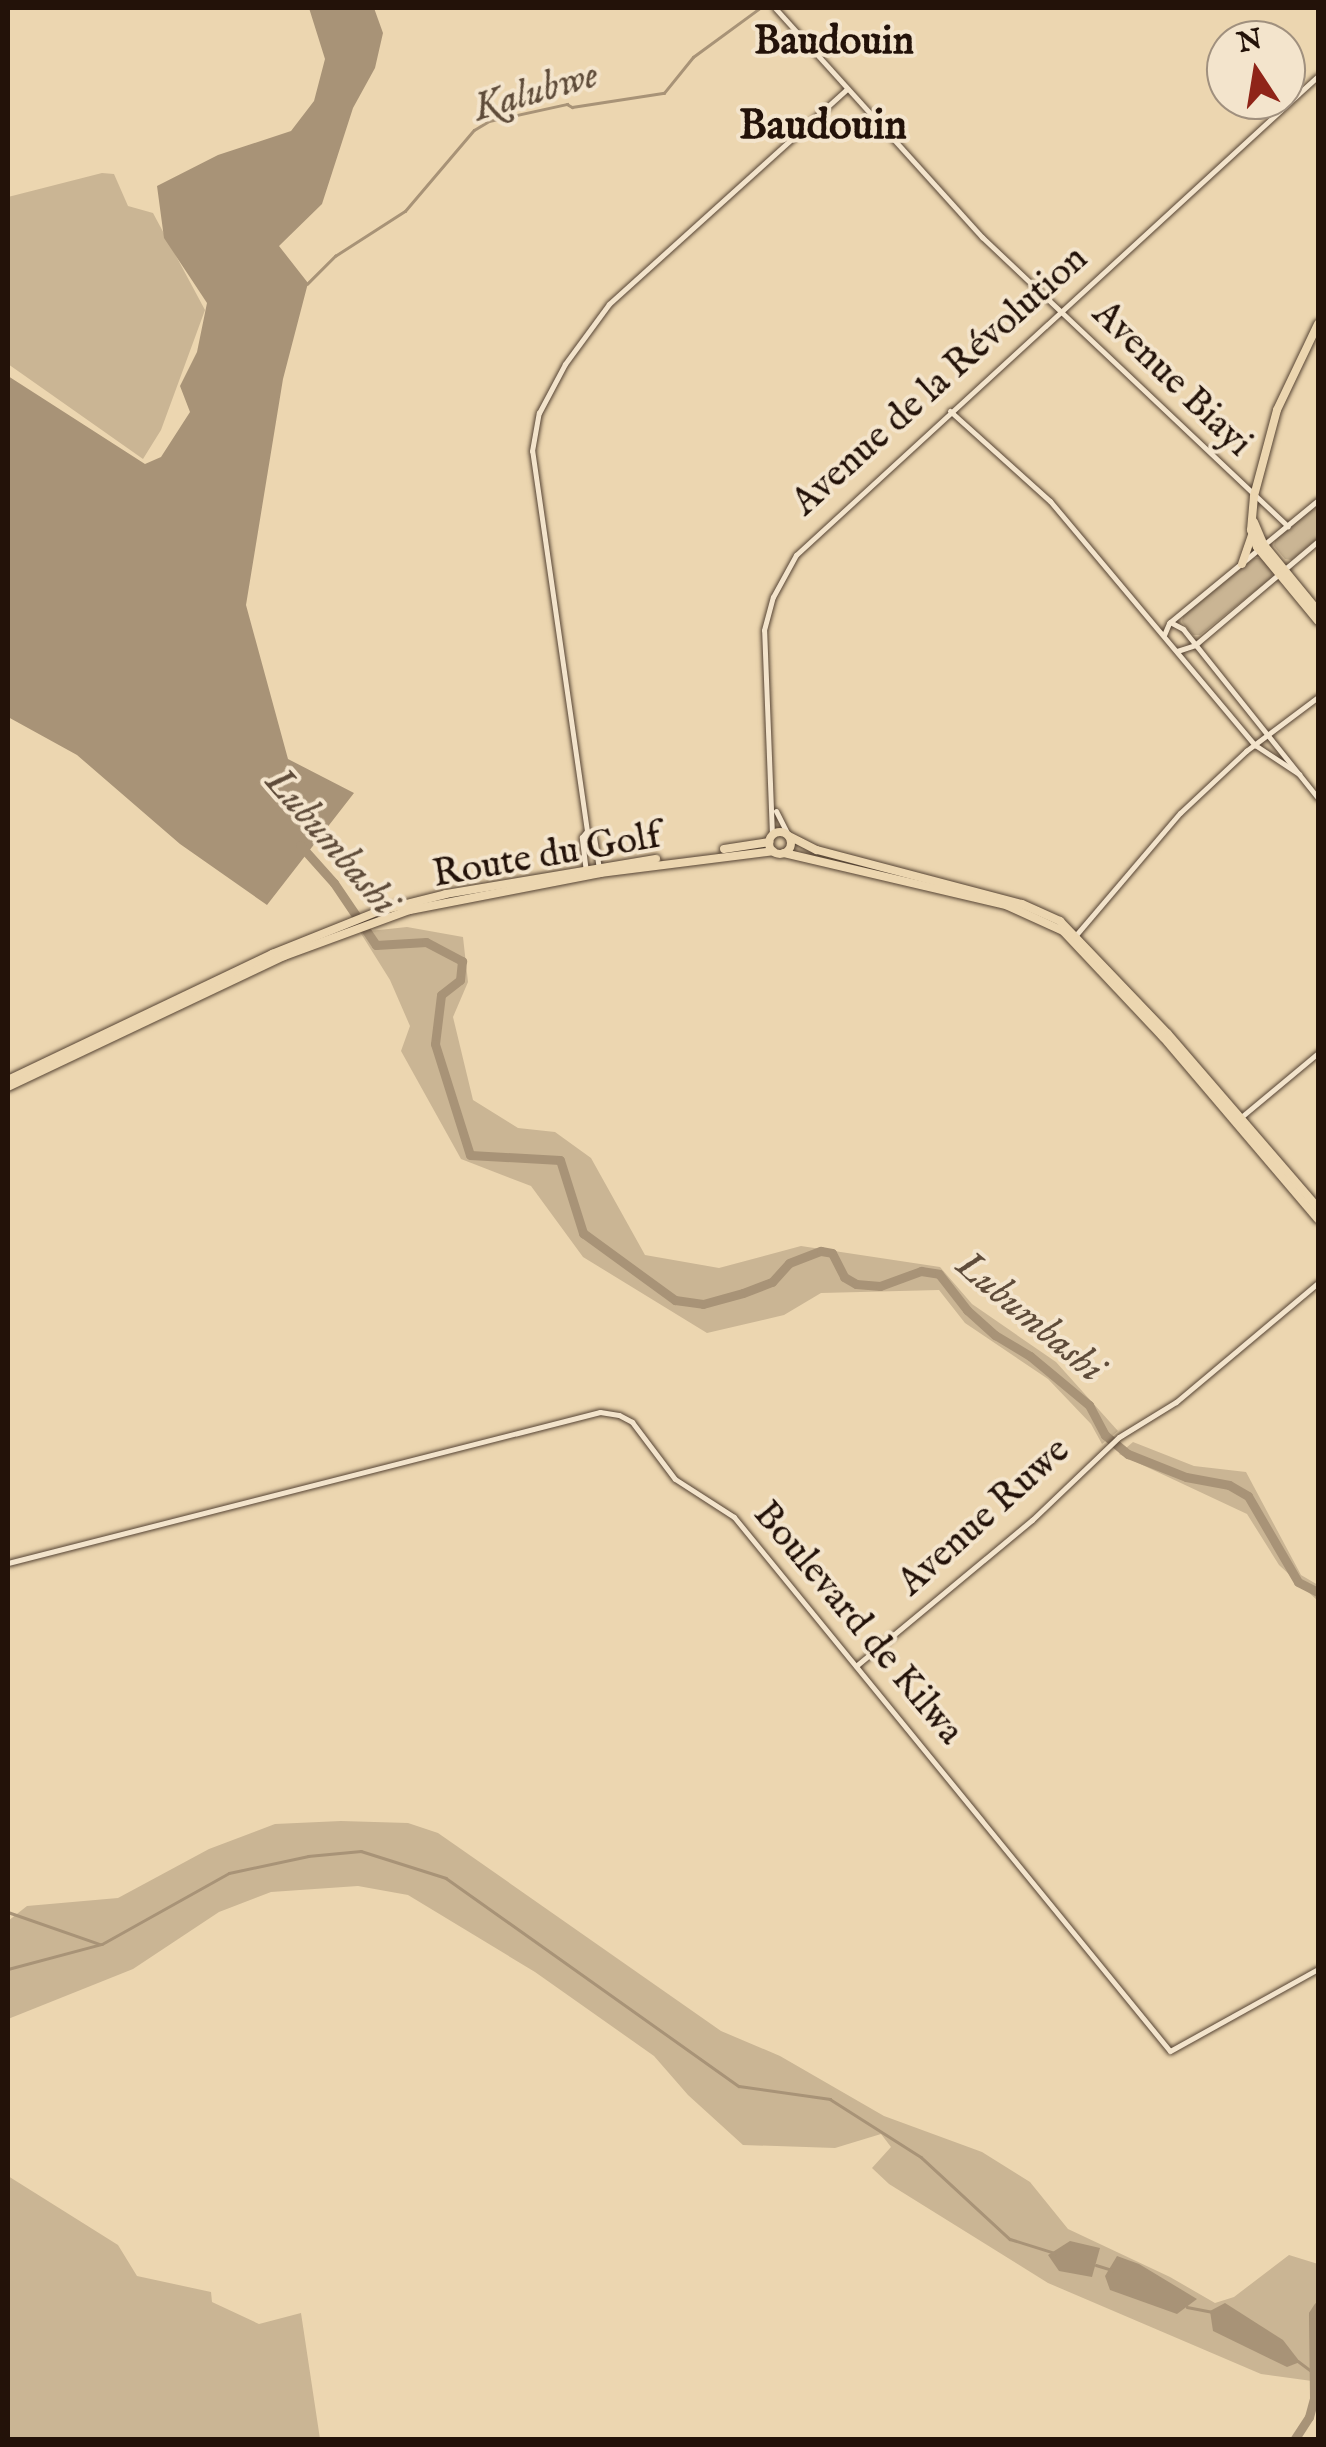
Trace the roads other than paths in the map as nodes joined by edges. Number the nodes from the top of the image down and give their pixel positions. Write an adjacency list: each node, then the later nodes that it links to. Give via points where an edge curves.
1 (775, 8): 3 (street, Avenue Biayi)
2 (1318, 76): 4 (street, Avenue de la Révolution)
3 (847, 89): 4 (street, Avenue Biayi); 29 (street, via 596,320 542,405 532,451)
4 (1059, 312): 6 (street, Avenue de la Révolution); 7 (street, Avenue Biayi)
5 (1318, 324): 7 (main road, via 1277,410)
6 (950, 410): 17 (street, via 1050,502); 28 (street, Avenue de la Révolution, via 813,535 773,597 764,652)
7 (1254, 496): 9 (main road); 10 (street, Avenue Biayi)
8 (1318, 500): 10 (street)
9 (1253, 517): 11 (main road); 13 (main road)
10 (1288, 526): 13 (street)
11 (1252, 535): 13 (main road); 14 (main road)
12 (1318, 541): 15 (street)
13 (1262, 548): 14 (street); 15 (main road)
14 (1242, 564): 19 (street)
15 (1282, 572): 16 (main road); 18 (main road); 21 (street)
16 (1318, 612)
17 (1151, 620): 19 (street); 20 (street)
18 (1318, 621)
19 (1170, 623): 20 (street); 21 (street)
20 (1164, 635): 22 (street)
21 (1195, 644): 22 (street); 24 (street)
22 (1177, 651): 25 (street)
23 (1318, 697): 24 (street)
24 (1270, 738): 25 (street); 26 (street)
25 (1255, 745): 26 (street); 36 (street, via 1171,823)
26 (1298, 774): 27 (street)
27 (1318, 798)
28 (774, 808): 30 (street); 31 (street, Avenue de la Révolution)
29 (587, 831): 33 (street); 34 (street)
30 (789, 836): 31 (main road); 32 (main road); 35 (main road)
31 (771, 843): 32 (main road); 33 (main road, Route du Golf)
32 (784, 853): 35 (main road)
33 (600, 870): 34 (main road, Route du Golf)
34 (586, 872): 38 (main road, Route du Golf, via 357,923)
35 (889, 872): 36 (main road, via 1030,913)
36 (1075, 937): 39 (main road)
37 (1318, 1052): 39 (street)
38 (8, 1084)
39 (1239, 1119): 40 (main road); 41 (main road)
40 (1318, 1208)
41 (1318, 1219)
42 (1318, 1283): 44 (street, Avenue Ruwe, via 1176,1402 1119,1436 1032,1520)
43 (8, 1563): 44 (street, Boulevard de Kilwa, via 611,1412 632,1422 682,1485 734,1516)
44 (856, 1666): 45 (street, Boulevard de Kilwa, via 1170,2051)
45 (1318, 1969)

